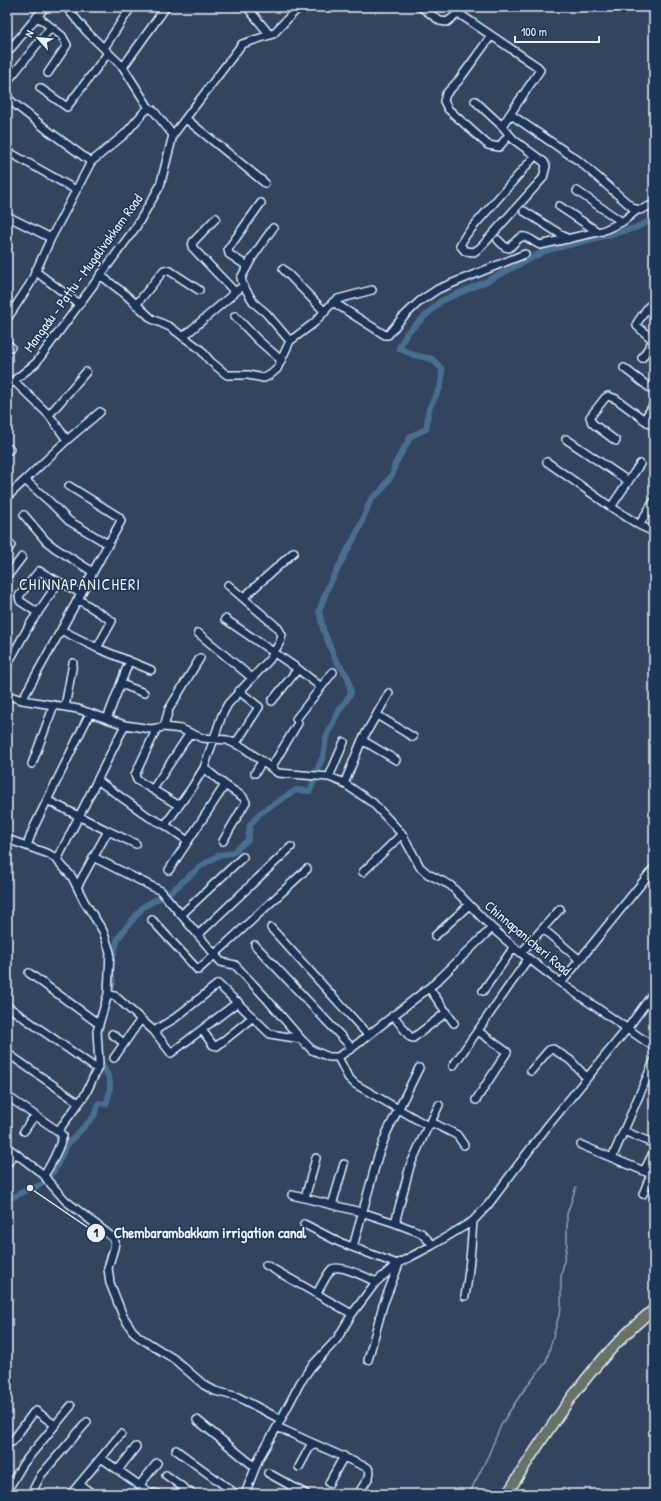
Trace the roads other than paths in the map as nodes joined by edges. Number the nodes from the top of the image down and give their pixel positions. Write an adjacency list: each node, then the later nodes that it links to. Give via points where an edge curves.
1 (45, 7): 8 (street)
2 (66, 7): 12 (street)
3 (131, 7): 12 (street)
4 (166, 7): 14 (street)
5 (247, 7): 10 (street)
6 (300, 7): 10 (street, Mangadu - Pattu - Mugalivakkam Road, via 273,34)
7 (421, 7): 11 (street, via 440,21 447,22 456,15 461,15)
8 (37, 16): 9 (street); 13 (street)
9 (51, 27): 15 (street, via 67,44); 16 (street)
10 (270, 34): 22 (street, Mangadu - Pattu - Mugalivakkam Road, via 242,44)
11 (491, 36): 21 (street, via 540,70); 25 (street, via 446,94 444,102 448,109 488,145 500,147)
12 (106, 50): 14 (street); 17 (street, via 67,107)
13 (7, 53)
14 (123, 67): 20 (street)
15 (48, 73)
16 (7, 82)
17 (40, 88)
18 (7, 98): 28 (street)
19 (475, 101): 23 (street)
20 (149, 108): 24 (street); 28 (street, via 125,134)
21 (510, 114): 23 (street); 36 (street, via 579,161)
22 (186, 119): 24 (street, Mangadu - Pattu - Mugalivakkam Road); 29 (street)
23 (502, 126): 25 (street)
24 (173, 135): 49 (street, Mangadu - Pattu - Mugalivakkam Road, via 160,186 136,227)
25 (509, 135): 27 (street)
26 (7, 151): 30 (street)
27 (535, 156): 27 (street, via 546,166 543,178 481,248 474,252 465,251 460,244 466,235)
28 (91, 162): 30 (street)
29 (264, 183)
30 (76, 190): 42 (street)
31 (577, 191): 39 (street)
32 (261, 203): 46 (street, via 228,249 229,254)
33 (654, 204): 36 (street)
34 (559, 206): 41 (street)
35 (524, 210): 43 (street)
36 (637, 210): 39 (street)
37 (7, 216): 42 (street)
38 (216, 218): 53 (street, via 193,242 192,247)
39 (622, 222): 41 (street)
40 (273, 228): 46 (street)
41 (598, 232): 43 (street)
42 (51, 238): 48 (street)
43 (568, 239): 44 (street, via 540,245 521,236 509,248)
44 (498, 240)
45 (525, 254): 54 (street, via 438,289 420,301 388,335)
46 (247, 266): 50 (street, via 241,278)
47 (283, 269): 58 (street)
48 (35, 271): 55 (street); 60 (street, via 30,284)
49 (100, 275): 55 (street, Mangadu - Pattu - Mugalivakkam Road); 56 (street)
50 (243, 285): 53 (street); 63 (street, via 254,303)
51 (199, 290): 56 (street, via 170,271 164,270)
52 (372, 290): 54 (street)
53 (235, 292): 61 (street)
54 (333, 302): 58 (street)
55 (79, 304): 68 (street, Mangadu - Pattu - Mugalivakkam Road, via 36,363)
56 (136, 305): 61 (street, via 152,319 170,327)
57 (654, 307): 62 (street, via 648,307 637,323 637,326)
58 (325, 312): 63 (street)
59 (235, 316): 65 (street)
60 (7, 319)
61 (183, 337): 65 (street, via 200,349 227,375 264,378 276,369)
62 (654, 339): 64 (street)
63 (290, 341): 65 (street)
64 (642, 358)
65 (281, 360)
66 (624, 368): 70 (street)
67 (86, 372): 73 (street)
68 (14, 380): 69 (street, Mangadu - Pattu - Mugalivakkam Road); 73 (street)
69 (7, 386)
70 (654, 391)
71 (654, 404): 74 (street)
72 (100, 412): 77 (street)
73 (49, 415): 77 (street)
74 (644, 420): 75 (street); 78 (street, via 616,399 608,396 605,398 590,416 590,420)
75 (654, 427)
76 (566, 438): 82 (street)
77 (67, 440): 81 (street)
78 (616, 441)
79 (547, 462): 86 (street)
80 (640, 464): 82 (street)
81 (25, 480): 84 (street); 90 (street, via 69,521)
82 (628, 481): 86 (street)
83 (69, 486): 90 (street, via 121,519)
84 (7, 497)
85 (654, 501): 88 (street)
86 (611, 507): 88 (street)
87 (24, 515): 93 (street, via 51,545)
88 (639, 525): 89 (street)
89 (654, 532)
90 (108, 544): 93 (street)
91 (294, 552): 98 (street)
92 (22, 557): 94 (street)
93 (93, 572): 97 (street)
94 (11, 574)
95 (59, 582): 97 (street); 99 (street); 99 (street, via 39,571 19,596 20,601)
96 (228, 585): 98 (street)
97 (79, 596): 101 (street); 103 (street, via 112,621)
98 (243, 598): 104 (street, via 280,631 282,635)
99 (38, 613): 107 (street)
100 (225, 619): 104 (street)
101 (61, 630): 103 (street); 119 (street)
102 (198, 633): 112 (street)
103 (98, 648): 110 (street)
104 (274, 653): 109 (street); 112 (street)
105 (200, 658): 127 (street, via 169,709)
106 (73, 663): 122 (street)
107 (7, 665)
108 (127, 667): 113 (street)
109 (298, 669): 114 (street); 120 (street)
110 (151, 670)
111 (332, 672): 114 (street)
112 (252, 678): 115 (street)
113 (121, 684): 116 (street); 125 (street)
114 (321, 686): 138 (street, via 297,721)
115 (239, 692): 130 (street, via 228,704); 133 (street, via 259,707)
116 (144, 693)
117 (389, 693): 124 (street)
118 (7, 695): 119 (street, Chinnapanicheri Road)
119 (22, 700): 121 (street, Chinnapanicheri Road)
120 (272, 701)
121 (54, 705): 122 (street, Chinnapanicheri Road); 136 (street)
122 (65, 706): 123 (street, Chinnapanicheri Road)
123 (90, 713): 125 (street, Chinnapanicheri Road); 145 (street)
124 (377, 715): 129 (street); 131 (street)
125 (107, 719): 126 (street, Chinnapanicheri Road)
126 (125, 725): 127 (street, Chinnapanicheri Road); 141 (street)
127 (161, 728): 128 (street, Chinnapanicheri Road, via 181,729); 144 (street, via 135,775 137,780)
128 (190, 733): 130 (street, Chinnapanicheri Road); 144 (street)
129 (413, 738)
130 (213, 739): 133 (street, Chinnapanicheri Road); 137 (street)
131 (362, 740): 134 (street); 142 (street)
132 (344, 742): 140 (street)
133 (236, 743): 135 (street, Chinnapanicheri Road)
134 (396, 760)
135 (262, 762): 138 (street, Chinnapanicheri Road); 139 (street)
136 (32, 764)
137 (204, 768): 143 (street); 146 (street)
138 (271, 768): 140 (street, Chinnapanicheri Road, via 278,773)
139 (255, 773)
140 (329, 777): 142 (street, Chinnapanicheri Road)
141 (97, 780): 147 (street); 148 (street, via 149,817)
142 (344, 784): 150 (street, Chinnapanicheri Road, via 373,802)
143 (225, 785): 152 (street); 153 (street, via 246,802)
144 (153, 789): 146 (street)
145 (47, 800): 147 (street); 155 (street)
146 (178, 805): 148 (street)
147 (79, 816): 149 (street); 159 (street)
148 (165, 825): 152 (street)
149 (108, 830): 154 (street); 158 (street)
150 (402, 834): 163 (street); 165 (street, Chinnapanicheri Road, via 420,867 450,885)
151 (7, 839): 155 (street)
152 (188, 841): 162 (street)
153 (223, 841)
154 (136, 844)
155 (27, 846): 159 (street, via 49,854)
156 (291, 847): 172 (street)
157 (243, 857): 167 (street)
158 (94, 858): 164 (street); 167 (street, via 162,891)
159 (57, 860): 164 (street)
160 (654, 868): 179 (street)
161 (307, 869): 177 (street)
162 (169, 870)
163 (363, 872)
164 (77, 887): 185 (street, via 103,931 110,952)
165 (469, 905): 170 (street, Chinnapanicheri Road); 173 (street)
166 (560, 909): 171 (street)
167 (181, 915): 172 (street)
168 (152, 920): 177 (street, via 198,970)
169 (271, 928): 199 (street)
170 (492, 928): 175 (street, Chinnapanicheri Road); 182 (street)
171 (543, 929): 176 (street); 179 (street)
172 (198, 935): 177 (street)
173 (434, 936)
174 (256, 946): 203 (street)
175 (514, 947): 176 (street, Chinnapanicheri Road); 183 (street)
176 (521, 953): 178 (street, Chinnapanicheri Road)
177 (215, 955): 200 (street, via 221,962 235,965)
178 (528, 959): 181 (street, Chinnapanicheri Road); 196 (street)
179 (580, 960): 181 (street)
180 (29, 973): 193 (street)
181 (561, 983): 194 (street, Chinnapanicheri Road)
182 (429, 988): 188 (street); 189 (street)
183 (482, 991)
184 (654, 992): 194 (street)
185 (108, 994): 191 (street, via 115,996); 193 (street)
186 (238, 1002): 190 (street); 195 (street); 197 (street, via 218,984)
187 (7, 1006): 210 (street)
188 (447, 1012): 189 (street, via 413,1038); 192 (street)
189 (393, 1016): 199 (street)
190 (253, 1017): 195 (street, via 217,1046 213,1045); 200 (street, via 270,1034)
191 (141, 1019): 197 (street); 201 (street)
192 (454, 1023)
193 (99, 1024): 210 (street)
194 (627, 1029): 202 (street, Chinnapanicheri Road); 212 (street)
195 (202, 1030): 197 (street, via 171,1053)
196 (478, 1030): 208 (street); 214 (street, via 507,1052)
197 (154, 1031)
198 (112, 1034): 201 (street)
199 (368, 1035): 203 (street)
200 (301, 1039): 205 (street, via 312,1050 329,1057)
201 (124, 1043): 206 (street)
202 (654, 1047)
203 (352, 1048): 205 (street)
204 (7, 1053): 215 (street)
205 (338, 1056): 217 (street, via 350,1080)
206 (114, 1058)
207 (654, 1061): 222 (street)
208 (453, 1066)
209 (419, 1068): 217 (street)
210 (97, 1069): 215 (street)
211 (531, 1071): 212 (street, via 549,1050 553,1049 570,1060)
212 (587, 1078): 240 (street, via 488,1206)
213 (8, 1100): 218 (street)
214 (476, 1100)
215 (79, 1103): 220 (street)
216 (439, 1105): 219 (street)
217 (399, 1109): 219 (street); 239 (street, via 378,1156)
218 (35, 1115): 220 (street); 221 (street)
219 (430, 1124): 224 (street, via 455,1133); 241 (street, via 410,1166)
220 (58, 1130): 234 (street, via 63,1136)
221 (24, 1131)
222 (624, 1131): 223 (street); 230 (street)
223 (654, 1144)
224 (464, 1145)
225 (582, 1145): 230 (street)
226 (7, 1147): 228 (street)
227 (654, 1151): 233 (street)
228 (15, 1153): 231 (street); 234 (street)
229 (316, 1158): 237 (street)
230 (612, 1158): 233 (street)
231 (7, 1164)
232 (344, 1164): 238 (street)
233 (644, 1171): 235 (street, via 651,1174)
234 (44, 1175): 255 (street, via 66,1201 112,1237 114,1248 108,1268 110,1283 123,1316 139,1337 174,1359 204,1385 238,1397)
235 (643, 1194)
236 (292, 1195): 237 (street)
237 (305, 1198): 238 (street)
238 (332, 1205): 239 (street)
239 (362, 1212): 241 (street); 244 (street)
240 (473, 1221): 243 (street); 249 (street)
241 (395, 1223): 243 (street, via 421,1233)
242 (304, 1224): 244 (street)
243 (433, 1245): 245 (street)
244 (352, 1247): 245 (street)
245 (398, 1264): 247 (street); 253 (street, via 383,1305)
246 (266, 1265): 248 (street)
247 (376, 1282): 248 (street, via 336,1268 329,1272); 251 (street)
248 (317, 1293): 251 (street)
249 (466, 1296)
250 (654, 1309): 286 (main road, via 638,1322 594,1369 542,1439)
251 (352, 1314): 255 (street, via 337,1339 300,1383)
252 (654, 1316): 287 (main road, via 598,1372 546,1442)
253 (368, 1360)
254 (71, 1406): 258 (street)
255 (280, 1419): 259 (street)
256 (197, 1420): 268 (street)
257 (87, 1422): 278 (street, via 41,1475)
258 (55, 1425): 261 (street, via 36,1411); 276 (street, via 23,1464)
259 (277, 1427): 262 (street); 268 (street)
260 (121, 1434): 266 (street)
261 (12, 1442)
262 (312, 1443): 265 (street); 269 (street)
263 (136, 1447): 270 (street)
264 (176, 1450): 282 (street)
265 (344, 1456): 273 (street); 285 (street, via 368,1468 370,1472)
266 (101, 1458): 270 (street); 274 (street)
267 (157, 1463): 275 (street)
268 (255, 1467): 283 (street)
269 (299, 1467)
270 (118, 1470): 275 (street)
271 (268, 1474): 284 (street)
272 (166, 1475): 281 (street)
273 (329, 1483)
274 (79, 1484): 279 (street); 280 (street)
275 (139, 1486): 277 (street)
276 (7, 1490)
277 (154, 1493)
278 (31, 1494)
279 (71, 1494)
280 (93, 1494)
281 (192, 1494)
282 (236, 1494)
283 (245, 1494)
284 (306, 1494)
285 (358, 1494)
286 (507, 1494)
287 (513, 1494)

